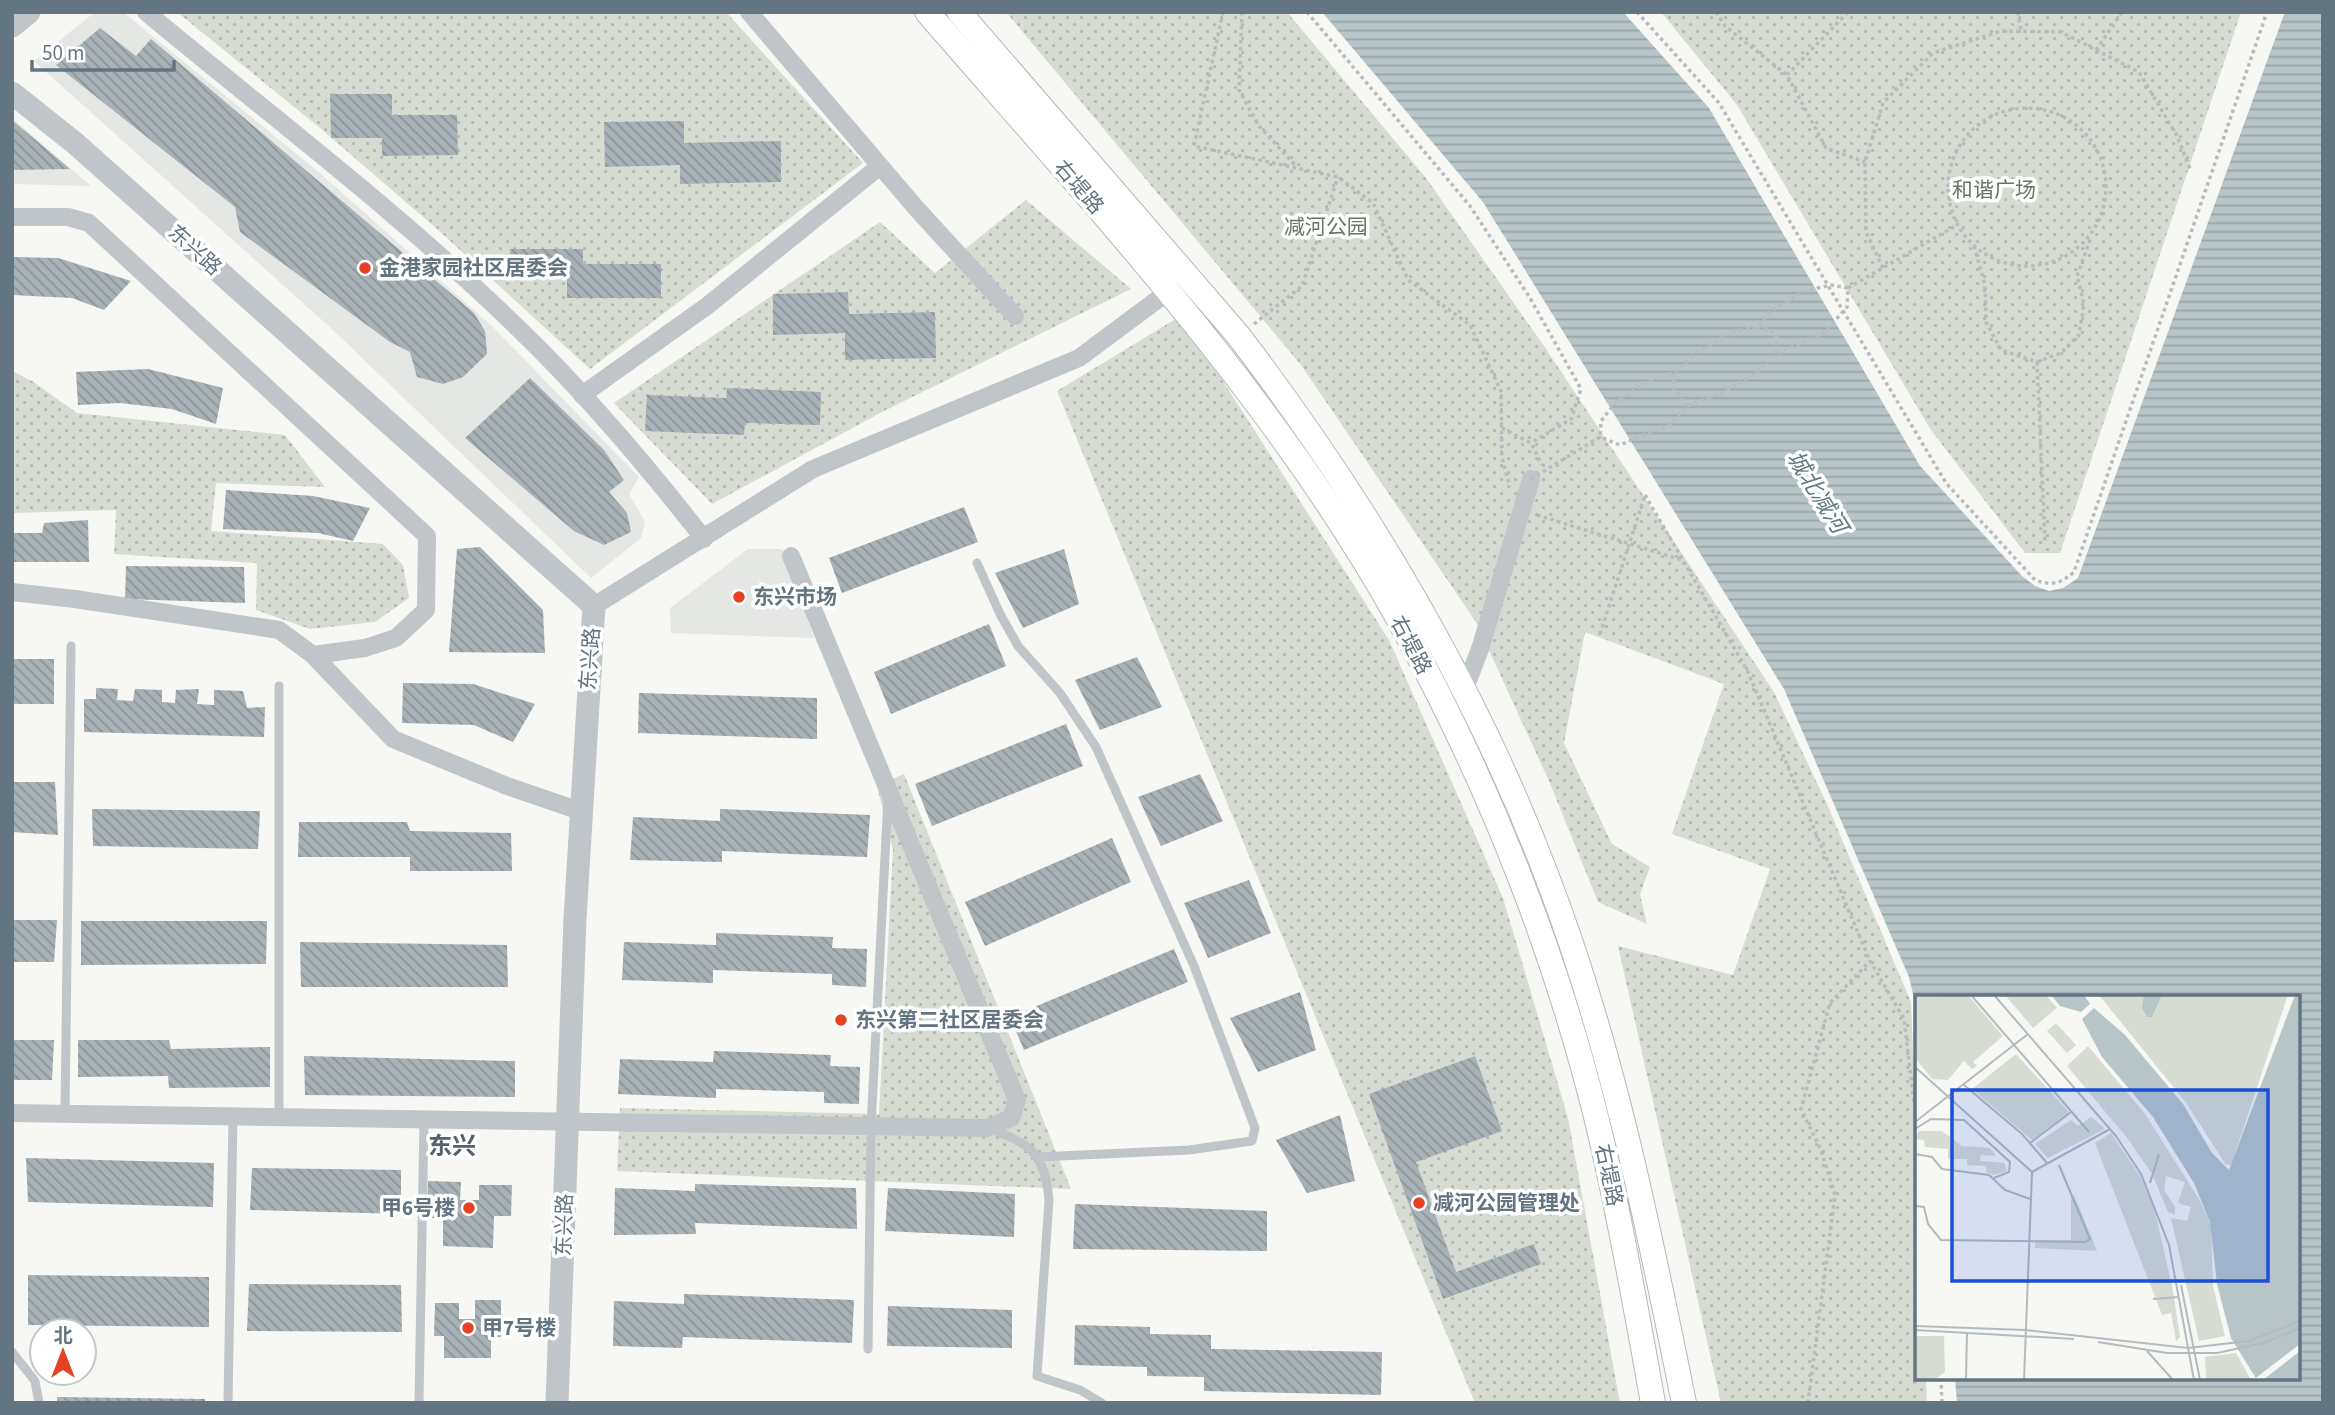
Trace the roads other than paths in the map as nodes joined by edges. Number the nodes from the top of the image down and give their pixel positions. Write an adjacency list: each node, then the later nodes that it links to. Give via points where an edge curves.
1 (29, 12): 6 (street)
2 (146, 12): 12 (street, via 389,213 522,331)
3 (748, 12): 8 (street)
4 (927, 12): 10 (main road, 右堤路)
5 (959, 12): 22 (main road, 右堤路, via 1277,386 1373,533)
6 (12, 26)
7 (12, 93): 18 (street, 东兴路, via 76,144)
8 (880, 166): 11 (street); 12 (street, via 707,306)
9 (12, 217): 20 (street, via 68,217 89,223 427,536 426,610 396,638 365,648)
10 (1169, 291): 14 (street, via 1079,358 813,469); 41 (main road, 右堤路, via 1256,401 1349,539 1399,620 1483,791 1517,872 1579,1054 1606,1160)
11 (1015, 316)
12 (582, 396): 14 (street, via 639,457)
13 (1537, 475): 22 (street)
14 (704, 539): 18 (street)
15 (791, 556): 23 (street)
16 (977, 563): 33 (lane, via 1018,646 1060,693 1096,747 1194,967 1255,1128 1252,1140 1189,1150)
17 (12, 592): 20 (street, via 279,630)
18 (594, 606): 24 (street, 东兴路)
19 (71, 646): 26 (lane)
20 (313, 655): 24 (street, via 393,739)
21 (279, 685): 28 (lane)
22 (1464, 691): 42 (main road, 右堤路, via 1547,875 1602,1047 1633,1160)
23 (888, 790): 31 (lane); 32 (street, via 1017,1100 1011,1118)
24 (580, 811): 30 (street, 东兴路)
25 (12, 1113): 26 (street)
26 (65, 1113): 27 (street)
27 (233, 1116): 28 (street); 37 (lane)
28 (279, 1117): 29 (street)
29 (424, 1119): 30 (street); 38 (lane)
30 (567, 1123): 31 (street); 39 (street, 东兴路)
31 (871, 1126): 32 (street); 34 (lane)
32 (987, 1128): 33 (lane, via 1012,1137)
33 (1040, 1157): 40 (lane, via 1047,1172 1049,1200 1037,1376 1080,1390)
34 (868, 1349)
35 (12, 1352): 36 (lane, via 35,1381)
36 (39, 1403)
37 (228, 1403)
38 (419, 1403)
39 (557, 1403)
40 (1102, 1403)
41 (1653, 1403)
42 (1684, 1403)

